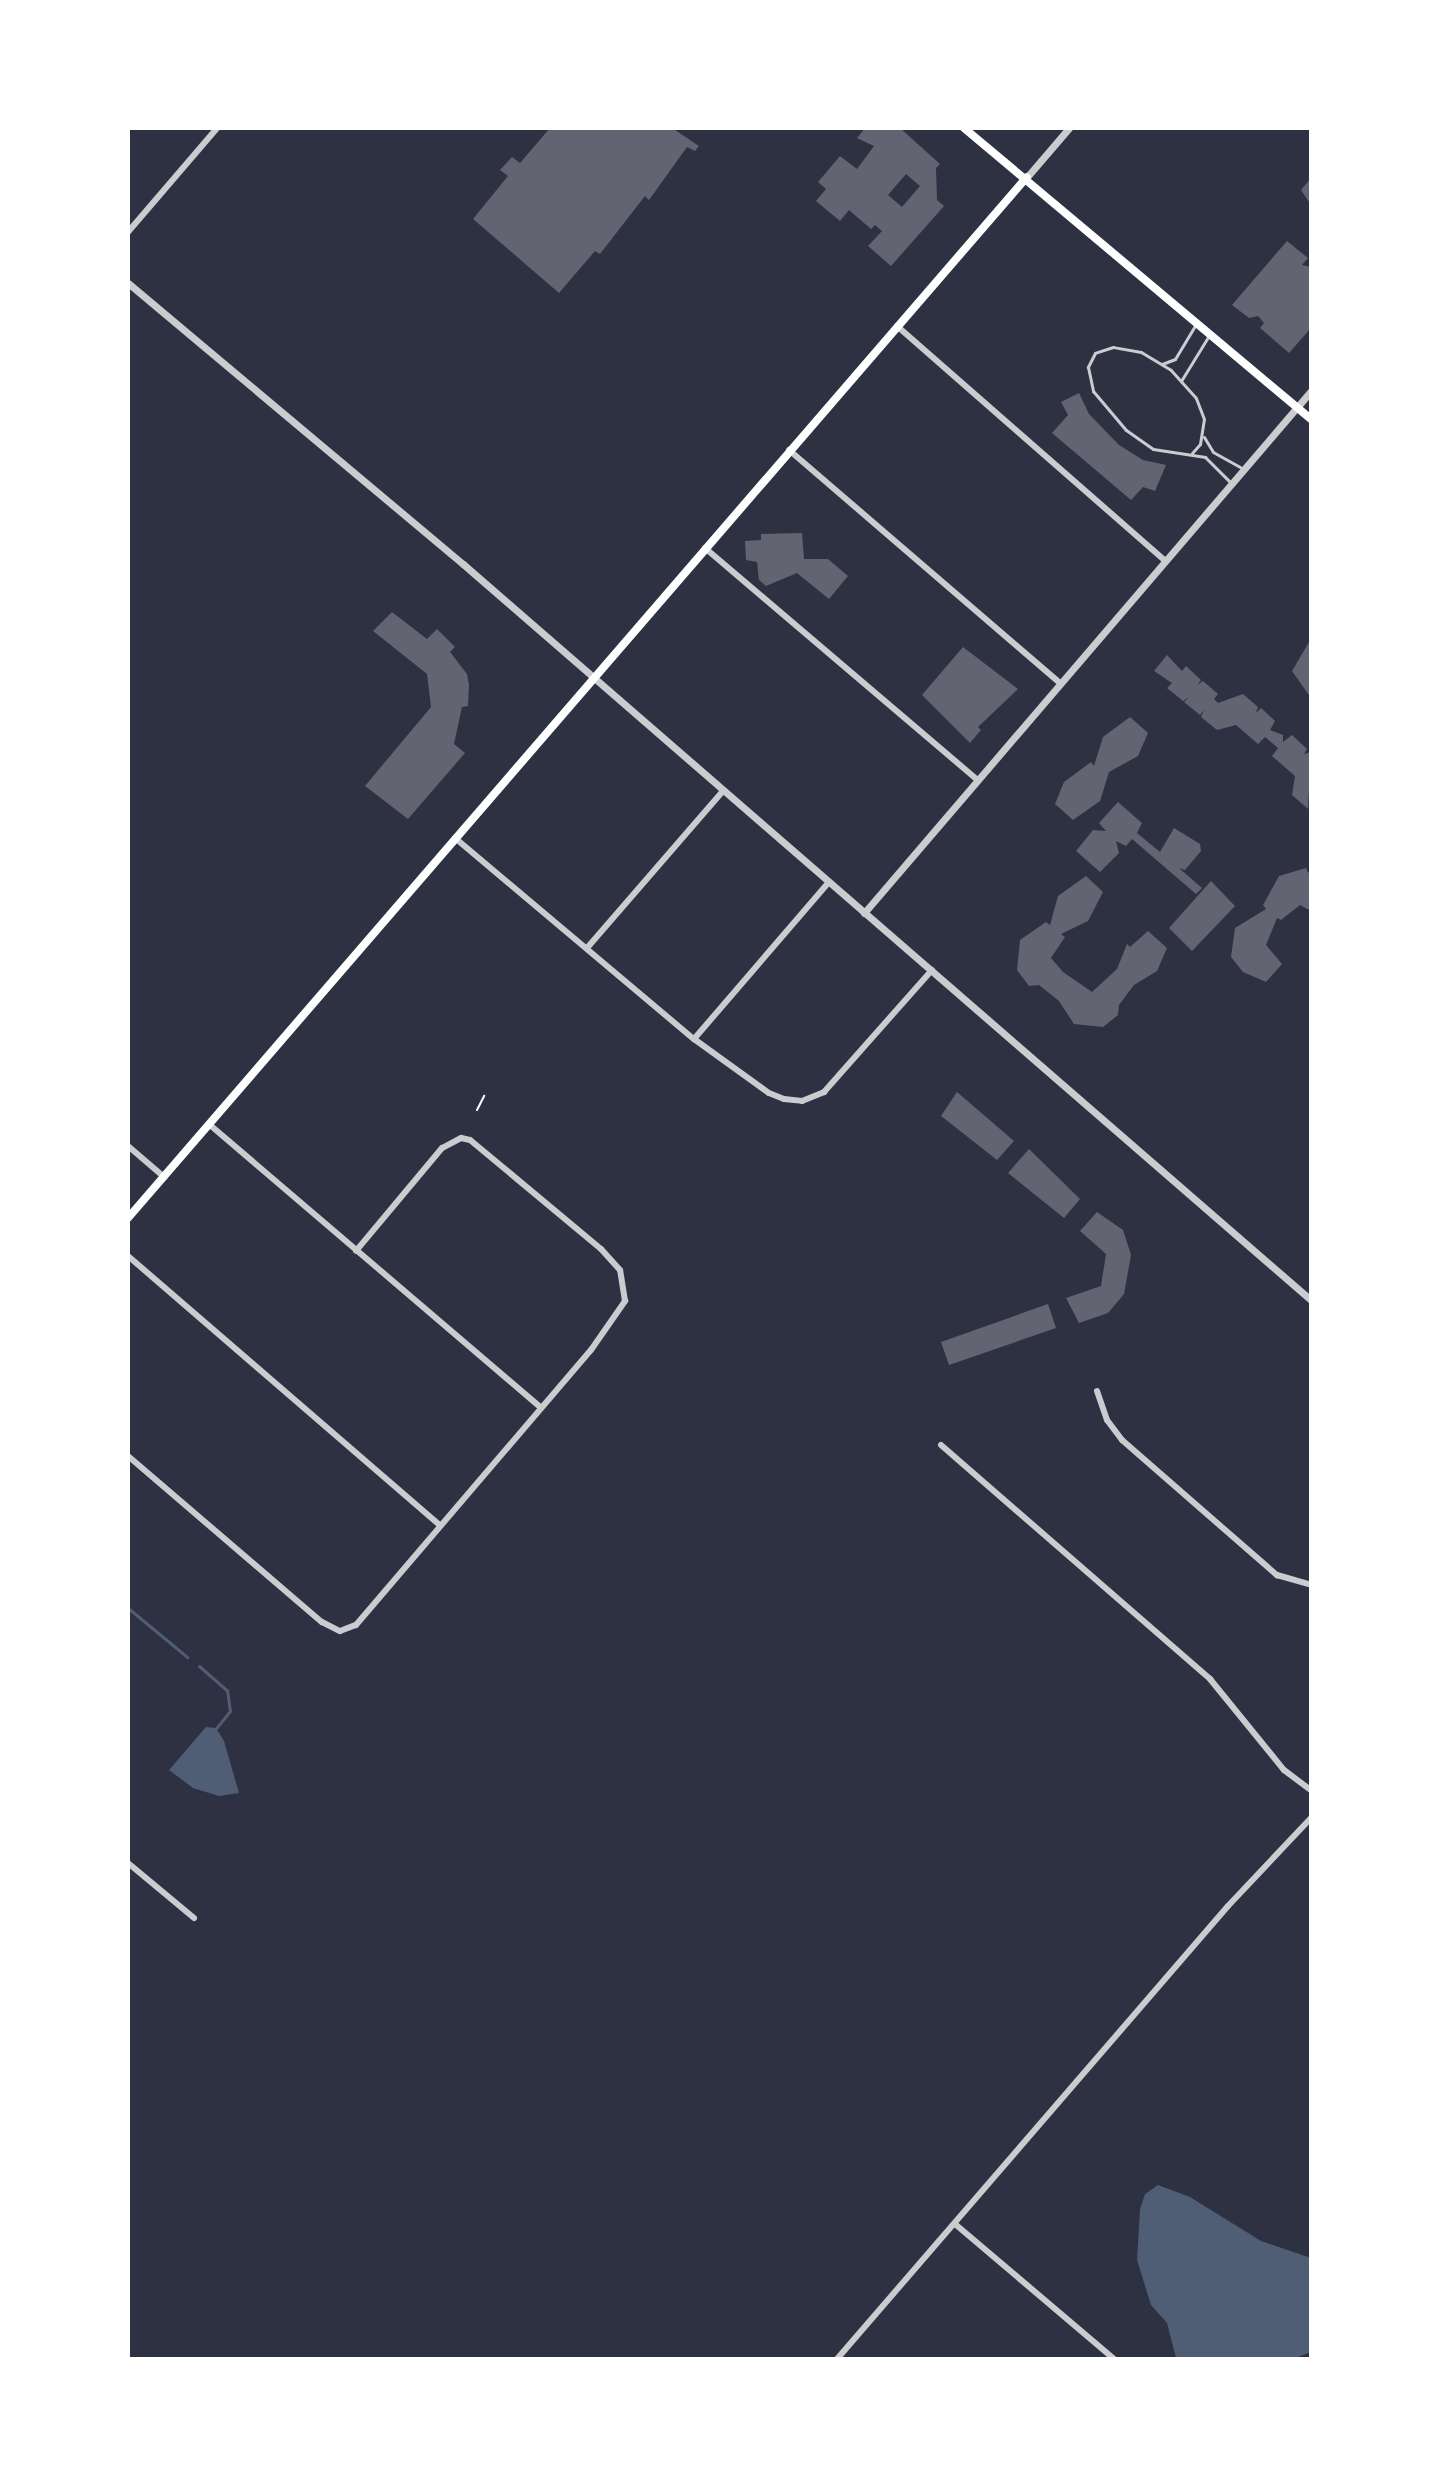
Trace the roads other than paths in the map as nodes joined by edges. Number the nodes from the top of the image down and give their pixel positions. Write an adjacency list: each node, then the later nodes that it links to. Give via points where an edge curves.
1 (217, 128): 5 (street)
2 (964, 128): 4 (main road)
3 (1069, 128): 4 (street)
4 (1027, 177): 7 (main road); 8 (main road)
5 (128, 232)
6 (128, 283): 22 (street)
7 (1197, 323): 9 (main road); 10 (lane, via 1175,359)
8 (896, 326): 16 (main road); 21 (street)
9 (1210, 333): 11 (lane); 13 (main road)
10 (1162, 364): 11 (lane); 17 (lane, via 1141,352 1113,347 1095,353 1088,367 1093,391 1126,430 1153,449 1177,456)
11 (1181, 381): 15 (lane, via 1196,398)
12 (1311, 391): 13 (street)
13 (1296, 406): 14 (main road); 18 (street)
14 (1311, 419)
15 (1203, 435): 17 (lane); 18 (lane, via 1213,452)
16 (789, 450): 20 (main road); 23 (street)
17 (1192, 453): 19 (lane, via 1205,457)
18 (1244, 469): 19 (street)
19 (1231, 483): 21 (street)
20 (705, 547): 22 (main road); 24 (street)
21 (1165, 561): 23 (street)
22 (591, 678): 25 (street); 26 (main road)
23 (1059, 682): 24 (street)
24 (976, 779): 28 (street)
25 (722, 792): 27 (street); 29 (street)
26 (455, 838): 29 (street); 32 (main road)
27 (828, 883): 28 (street); 31 (street)
28 (864, 913): 30 (street)
29 (587, 948): 31 (street)
30 (932, 970): 31 (street, via 824,1092 802,1101 784,1099); 38 (street)
31 (694, 1039)
32 (210, 1125): 34 (main road); 36 (street)
33 (128, 1146): 34 (street)
34 (164, 1177): 35 (main road)
35 (128, 1218)
36 (356, 1251): 40 (street); 40 (street, via 452,1142 470,1140 501,1162 620,1270 625,1301)
37 (128, 1256): 43 (street)
38 (1311, 1300)
39 (1097, 1391): 44 (street, via 1107,1420 1122,1440 1286,1581)
40 (540, 1407): 43 (street)
41 (941, 1445): 45 (street, via 1210,1679 1284,1770)
42 (128, 1456): 43 (street, via 322,1622 340,1631 356,1625)
43 (440, 1525)
44 (1311, 1585)
45 (1311, 1790)
46 (1311, 1818): 49 (street, via 1228,1906)
47 (128, 1863): 48 (street)
48 (194, 1918)
49 (955, 2224): 50 (street); 51 (street)
50 (837, 2359)
51 (1114, 2359)

